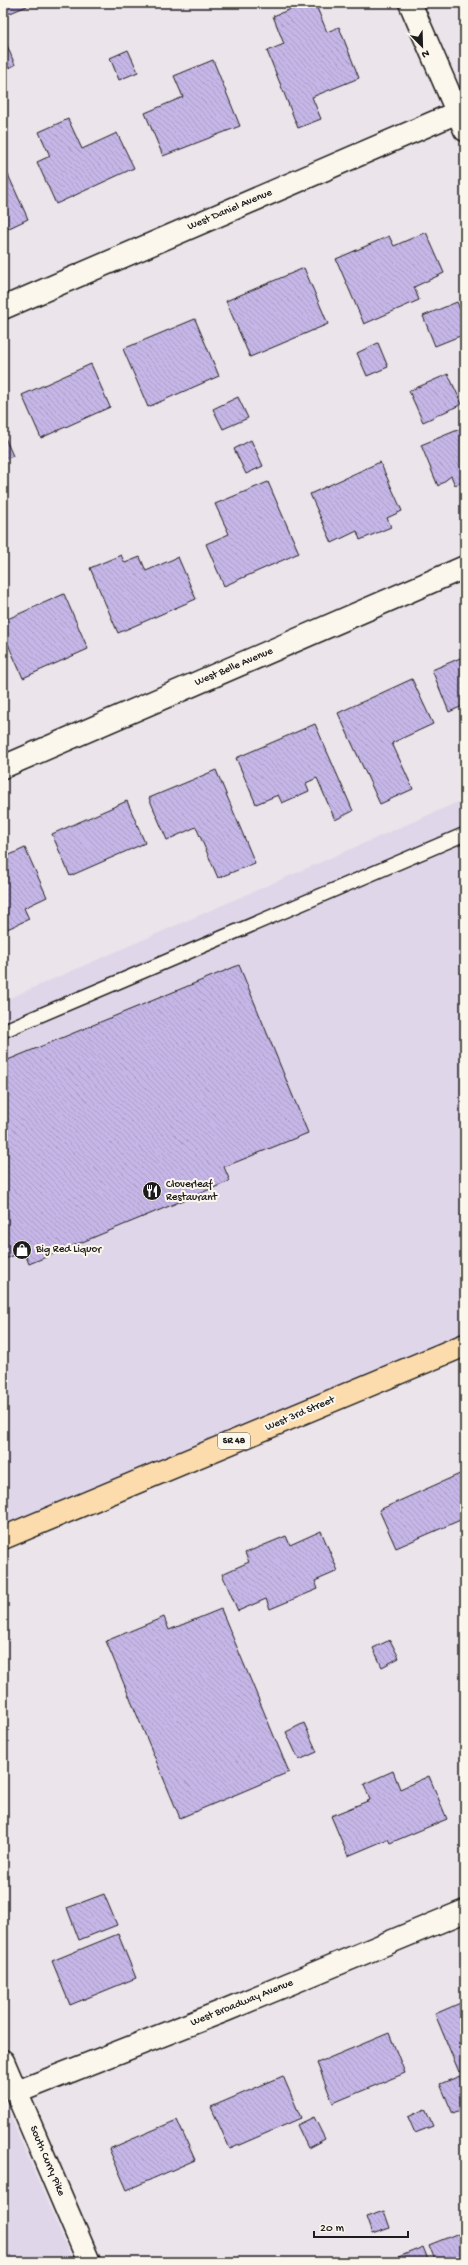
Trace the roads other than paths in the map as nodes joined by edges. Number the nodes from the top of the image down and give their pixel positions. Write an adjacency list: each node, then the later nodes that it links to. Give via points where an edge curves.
1 (410, 3): 2 (street)
2 (461, 121): 3 (street, West Daniel Avenue)
3 (3, 308)
4 (465, 567): 5 (street, West Belle Avenue)
5 (3, 767)
6 (465, 834): 7 (lane)
7 (3, 1031)
8 (465, 1345): 9 (main road, West 3rd Street / SR 48)
9 (3, 1538)
10 (465, 1911): 12 (street, West Broadway Avenue, via 226,2010)
11 (3, 2061): 12 (street, South Curry Pike)
12 (17, 2092): 13 (street, South Curry Pike)
13 (89, 2262)

